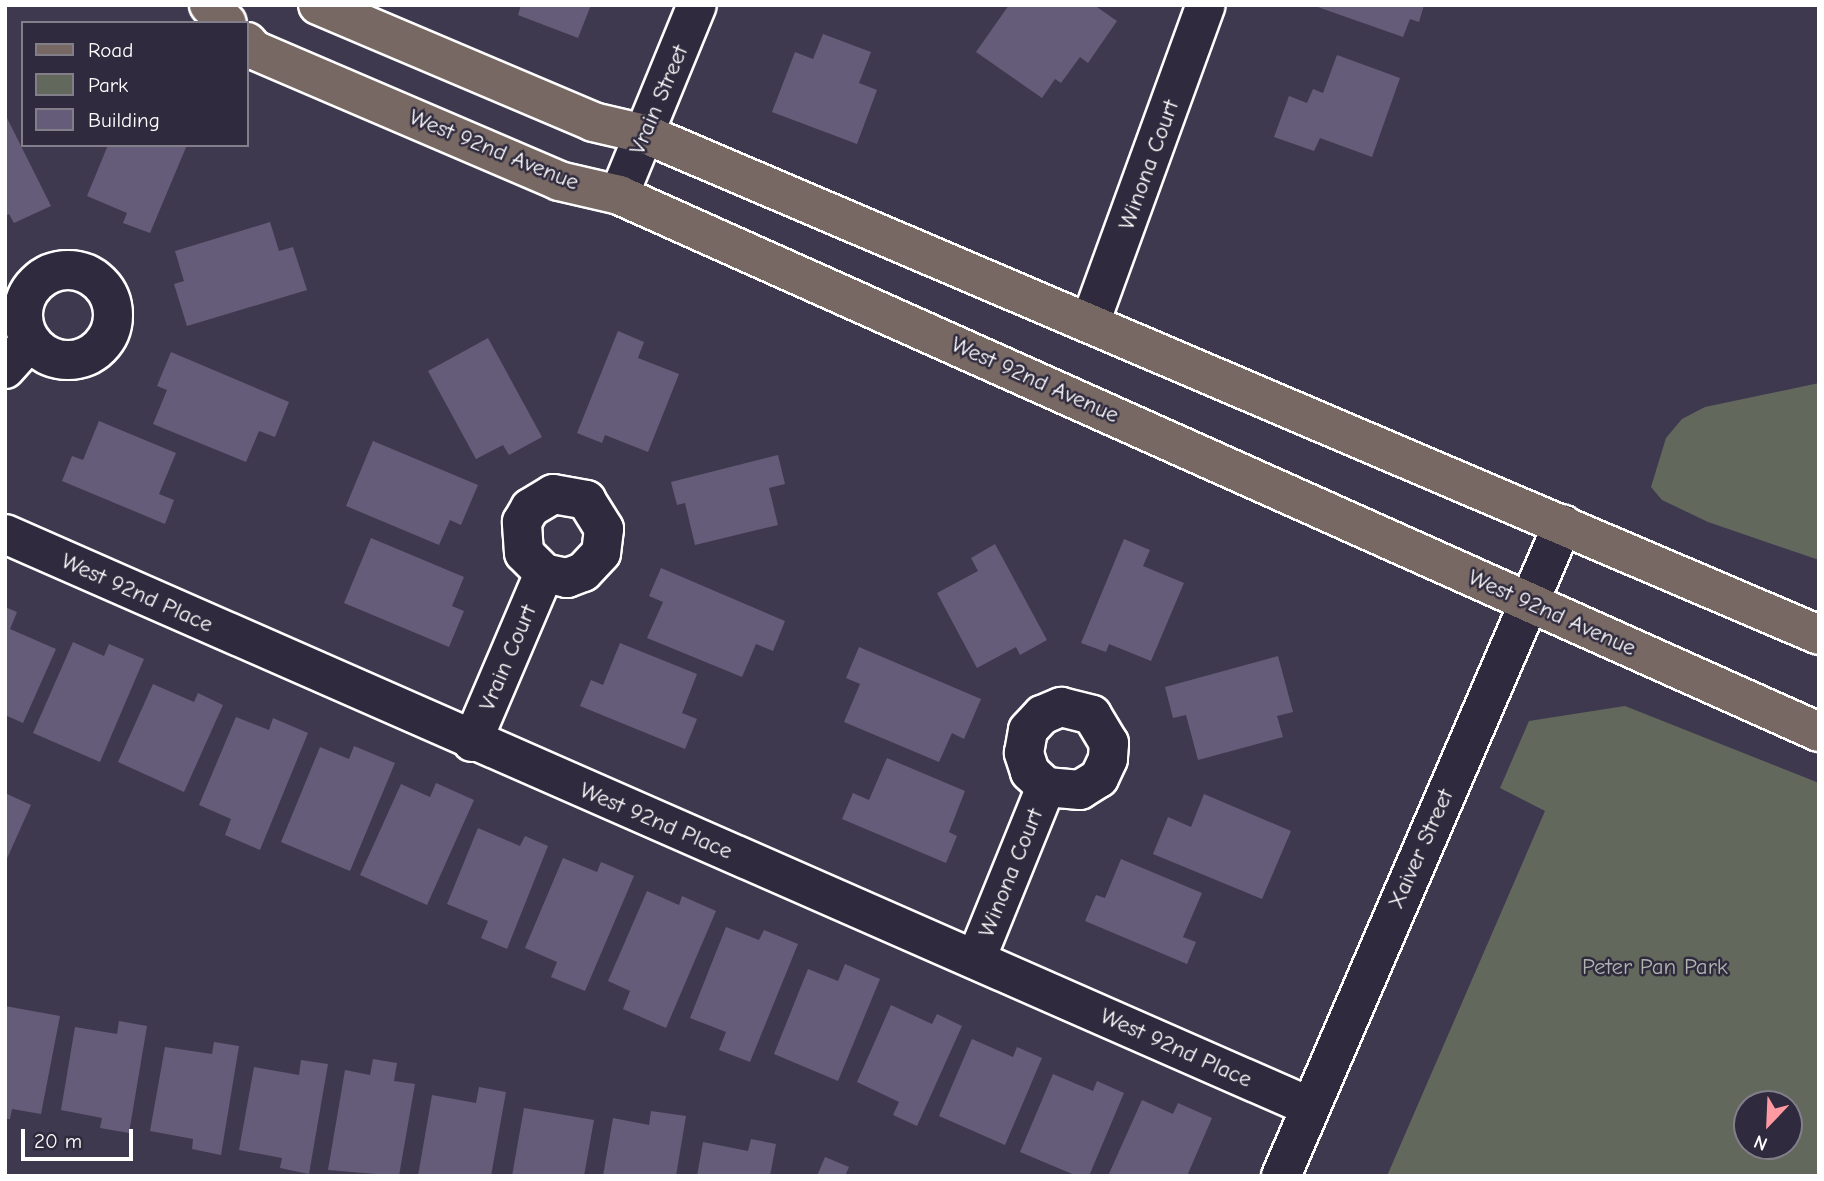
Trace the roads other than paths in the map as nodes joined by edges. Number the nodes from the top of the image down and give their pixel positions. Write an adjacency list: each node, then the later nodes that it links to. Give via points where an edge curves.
1 (209, 5): 5 (main road)
2 (318, 5): 7 (main road, via 593,122)
3 (697, 5): 7 (street, Vrain Street)
4 (1206, 5): 9 (street, Winona Court)
5 (225, 21)
6 (248, 43): 8 (main road, West 92nd Avenue, via 267,55 559,181)
7 (645, 134): 8 (street, Vrain Street); 9 (main road)
8 (619, 195): 13 (main road, West 92nd Avenue)
9 (1090, 323): 10 (main road)
10 (1563, 524): 13 (street, Xaiver Street); 14 (main road)
11 (5, 534): 16 (street, West 92nd Place)
12 (544, 573): 16 (street, Vrain Court)
13 (1529, 604): 15 (main road, West 92nd Avenue); 19 (street, Xaiver Street)
14 (1819, 635)
15 (1819, 732)
16 (472, 742): 18 (street, West 92nd Place)
17 (1046, 787): 18 (street, Winona Court)
18 (976, 959): 19 (street, West 92nd Place)
19 (1308, 1106): 20 (street, Xaiver Street)
20 (1281, 1176)

